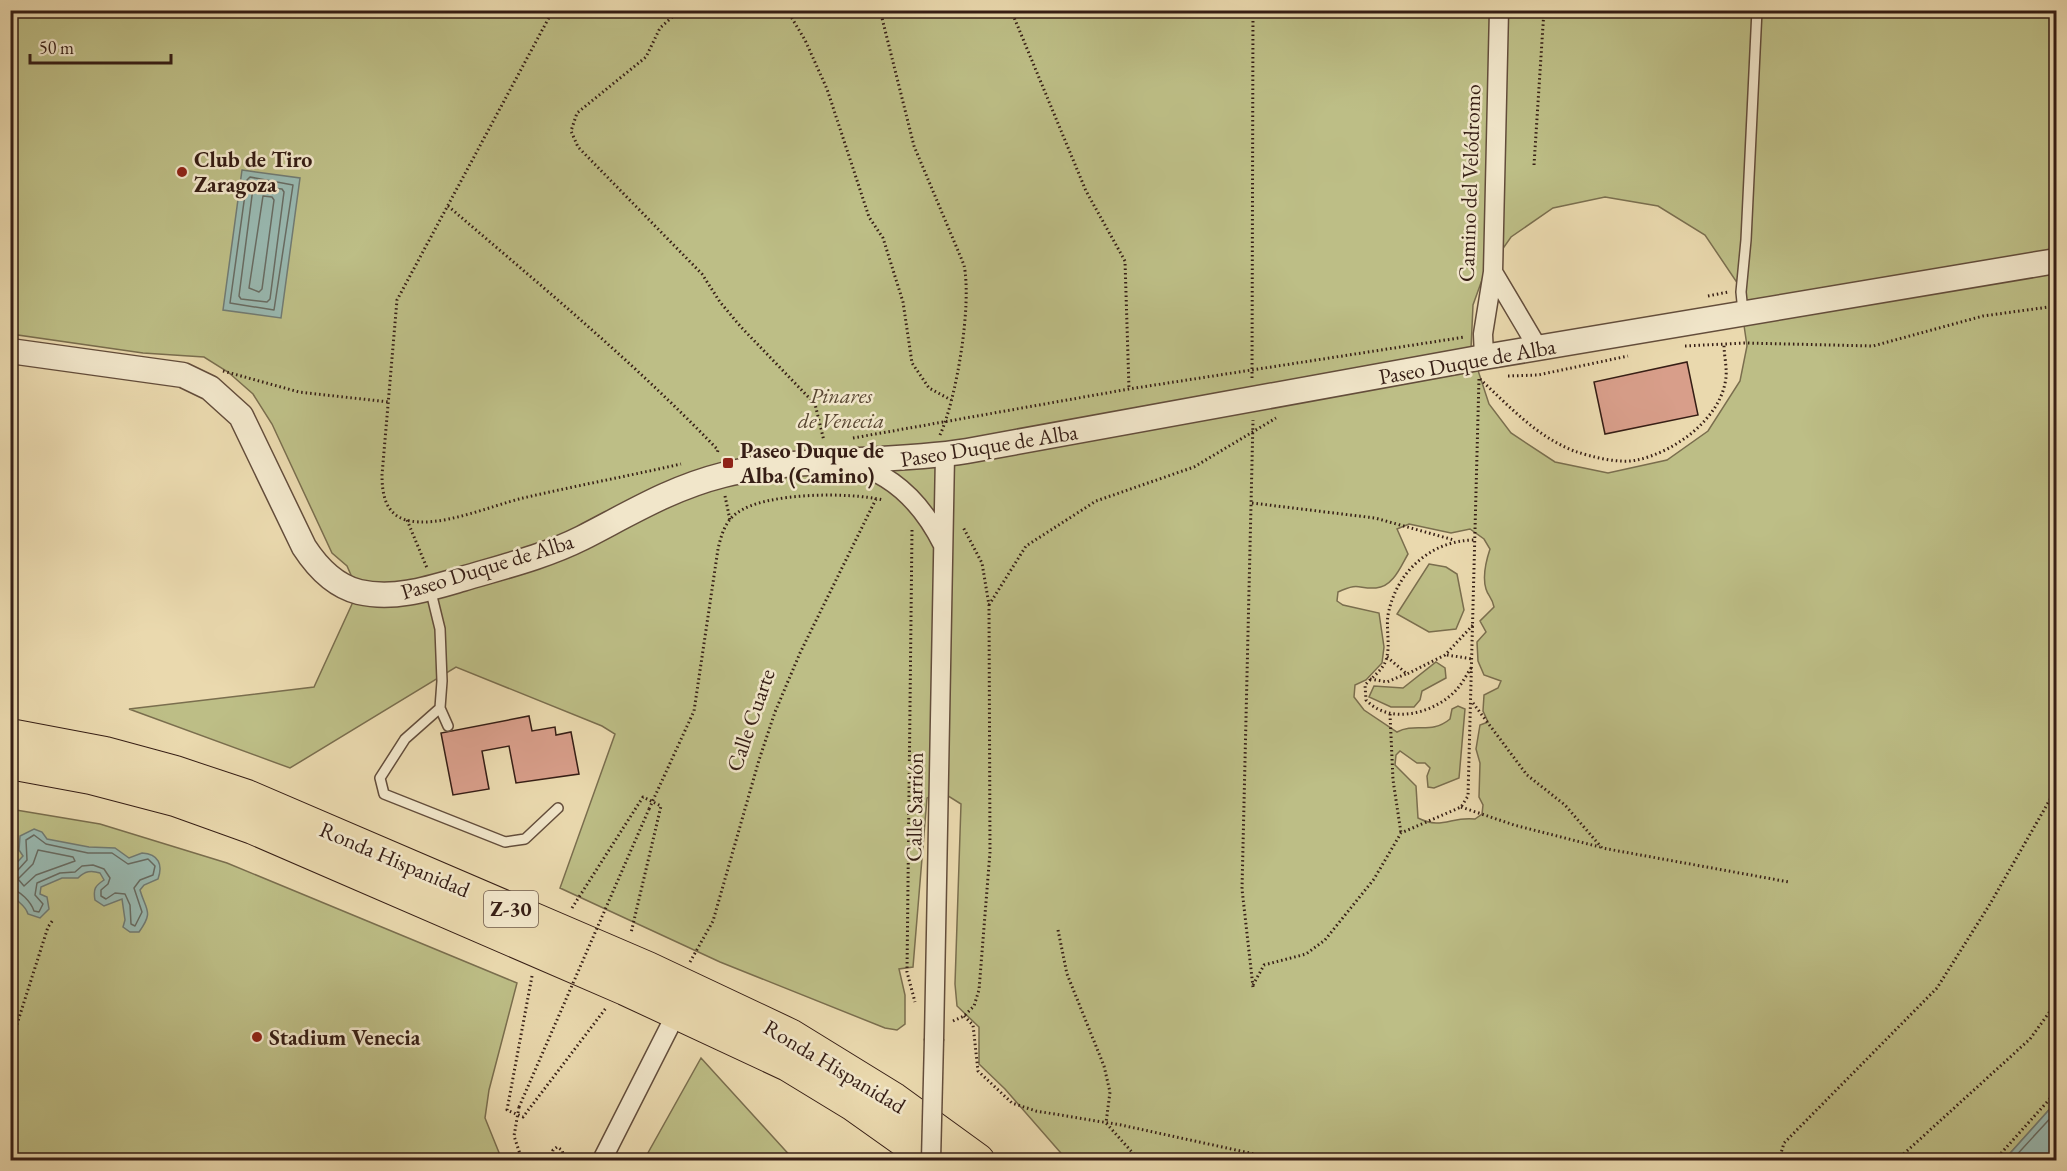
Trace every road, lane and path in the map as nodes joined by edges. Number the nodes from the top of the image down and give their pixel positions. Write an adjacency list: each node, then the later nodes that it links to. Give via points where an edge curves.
1 (553, 10): 11 (path)
2 (714, 10): 34 (path, via 706,14 680,11 660,28 646,57 577,113 571,131 578,147 702,274 741,327 815,404)
3 (787, 10): 29 (path, via 827,89 869,217 883,238 903,302 912,363 929,388)
4 (880, 10): 29 (path, via 914,146 964,264 968,284 967,312)
5 (1011, 10): 27 (path, via 1086,191 1125,261)
6 (1253, 10): 23 (path)
7 (1499, 10): 13 (street, Camino del Velódromo)
8 (1544, 10): 10 (path)
9 (1757, 10): 16 (lane, via 1746,240)
10 (1534, 165)
11 (447, 206): 30 (path, via 397,300); 37 (path, via 617,349 718,450)
12 (2056, 261): 16 (street, Paseo Duque de Alba)
13 (1493, 272): 19 (street); 22 (street, Camino del Velódromo)
14 (1698, 298): 16 (path)
15 (2056, 306): 17 (path, via 1983,316 1873,346)
16 (1734, 308): 17 (path); 19 (street, Paseo Duque de Alba)
17 (1724, 344): 18 (path); 22 (path, via 1726,376 1719,399 1700,427 1658,454 1635,460 1608,459 1575,451 1526,423)
18 (1680, 347)
19 (1538, 348): 22 (street, Paseo Duque de Alba)
20 (10, 351): 46 (street, Paseo Duque de Alba, via 162,372 199,381 241,416 304,547 323,572 358,592 394,595)
21 (1637, 354): 25 (path, via 1538,375)
22 (1484, 361): 23 (path); 26 (path); 28 (street, Paseo Duque de Alba); 44 (path)
23 (1252, 370): 27 (path); 28 (path)
24 (220, 371): 30 (path, via 299,392)
25 (1503, 377)
26 (1468, 379)
27 (1129, 389): 32 (path)
28 (1252, 399): 33 (path); 35 (street, Paseo Duque de Alba)
29 (951, 400): 32 (path)
30 (389, 402): 46 (path, via 382,489 390,510 407,520)
31 (1279, 416): 33 (path)
32 (947, 419): 35 (path)
33 (1254, 432): 40 (path); 47 (path, via 1194,467 1096,501 1026,546)
34 (824, 443)
35 (938, 456): 36 (street, Paseo Duque de Alba); 38 (street, Calle Sarrión)
36 (846, 462): 37 (street, Paseo Duque de Alba, via 762,467); 41 (street, via 889,479)
37 (721, 476): 42 (path); 46 (street, Paseo Duque de Alba, via 663,495 556,549)
38 (944, 497): 45 (street, Calle Sarrión); 47 (path, via 982,563)
39 (876, 499): 41 (path); 42 (path, via 850,494 796,497 743,509); 74 (path, Calle Cuarte, via 800,653 776,712 713,921)
40 (1252, 503): 43 (path, via 1375,518); 65 (path, via 1242,889 1252,987 1264,965 1306,954 1325,940 1374,879)
41 (917, 506): 45 (street); 78 (path, via 910,542 907,972)
42 (730, 520): 62 (path, via 718,549 693,711)
43 (1456, 540): 44 (path); 50 (path, via 1423,557 1393,594)
44 (1475, 540): 48 (path)
45 (944, 547): 80 (street, Calle Sarrión)
46 (432, 587): 56 (lane, via 440,629)
47 (989, 605): 79 (path, via 990,852 980,990 974,1006)
48 (1474, 624): 49 (path); 51 (path)
49 (1445, 655): 51 (path); 53 (path)
50 (1387, 657): 53 (path); 54 (path, via 1382,669)
51 (1473, 659): 52 (path)
52 (1472, 666): 55 (path); 57 (path, via 1457,689 1441,701 1420,712)
53 (1407, 674): 54 (path, via 1387,681)
54 (1370, 679): 57 (path, via 1365,685 1366,700 1374,709)
55 (1472, 702): 63 (path, via 1468,796); 66 (path, via 1527,774 1565,805)
56 (440, 708): 58 (lane); 64 (lane, via 405,739 380,778 384,795 505,842 525,839)
57 (1390, 714): 65 (path, via 1393,780)
58 (448, 726)
59 (10, 735): 69 (highway, Ronda Hispanidad / Z-30, via 105,753 247,796)
60 (10, 763): 74 (highway, Ronda Hispanidad / Z-30, via 91,778 175,800)
61 (2056, 789): 93 (path, via 1937,988 1784,1143)
62 (653, 802): 69 (path, via 643,797); 71 (path, via 661,806); 83 (path, bridge)
63 (1461, 807): 65 (path); 66 (path)
64 (558, 808)
65 (1401, 832)
66 (1602, 848): 67 (path)
67 (1789, 882)
68 (53, 920): 81 (path)
69 (558, 929): 74 (highway, Ronda Hispanidad / Z-30)
70 (1058, 930): 84 (path, via 1067,974 1104,1066 1110,1092)
71 (630, 938)
72 (532, 971): 83 (path, via 507,1110)
73 (565, 985): 75 (path)
74 (682, 986): 88 (street); 89 (highway, Ronda Hispanidad / Z-30, via 788,1065 852,1104); 90 (highway, Ronda Hispanidad / Z-30, via 790,1035 894,1099)
75 (576, 990)
76 (2056, 1003): 94 (path, via 2030,1039)
77 (609, 1004): 83 (path, via 523,1117)
78 (915, 1004)
79 (964, 1016): 80 (path, via 957,1017); 84 (path, via 973,1025 978,1071 1012,1102 1036,1111)
80 (940, 1032): 89 (street, Calle Sarrión, bridge)
81 (10, 1046)
82 (2056, 1092): 95 (path)
83 (516, 1114): 85 (path, via 514,1136)
84 (1106, 1123): 91 (path); 92 (path)
85 (522, 1161)
86 (551, 1161): 87 (path, via 557,1147)
87 (565, 1161)
88 (602, 1161)
89 (931, 1161)
90 (978, 1161)
91 (1139, 1161)
92 (1282, 1161)
93 (1779, 1161)
94 (1898, 1161)
95 (1995, 1161)

